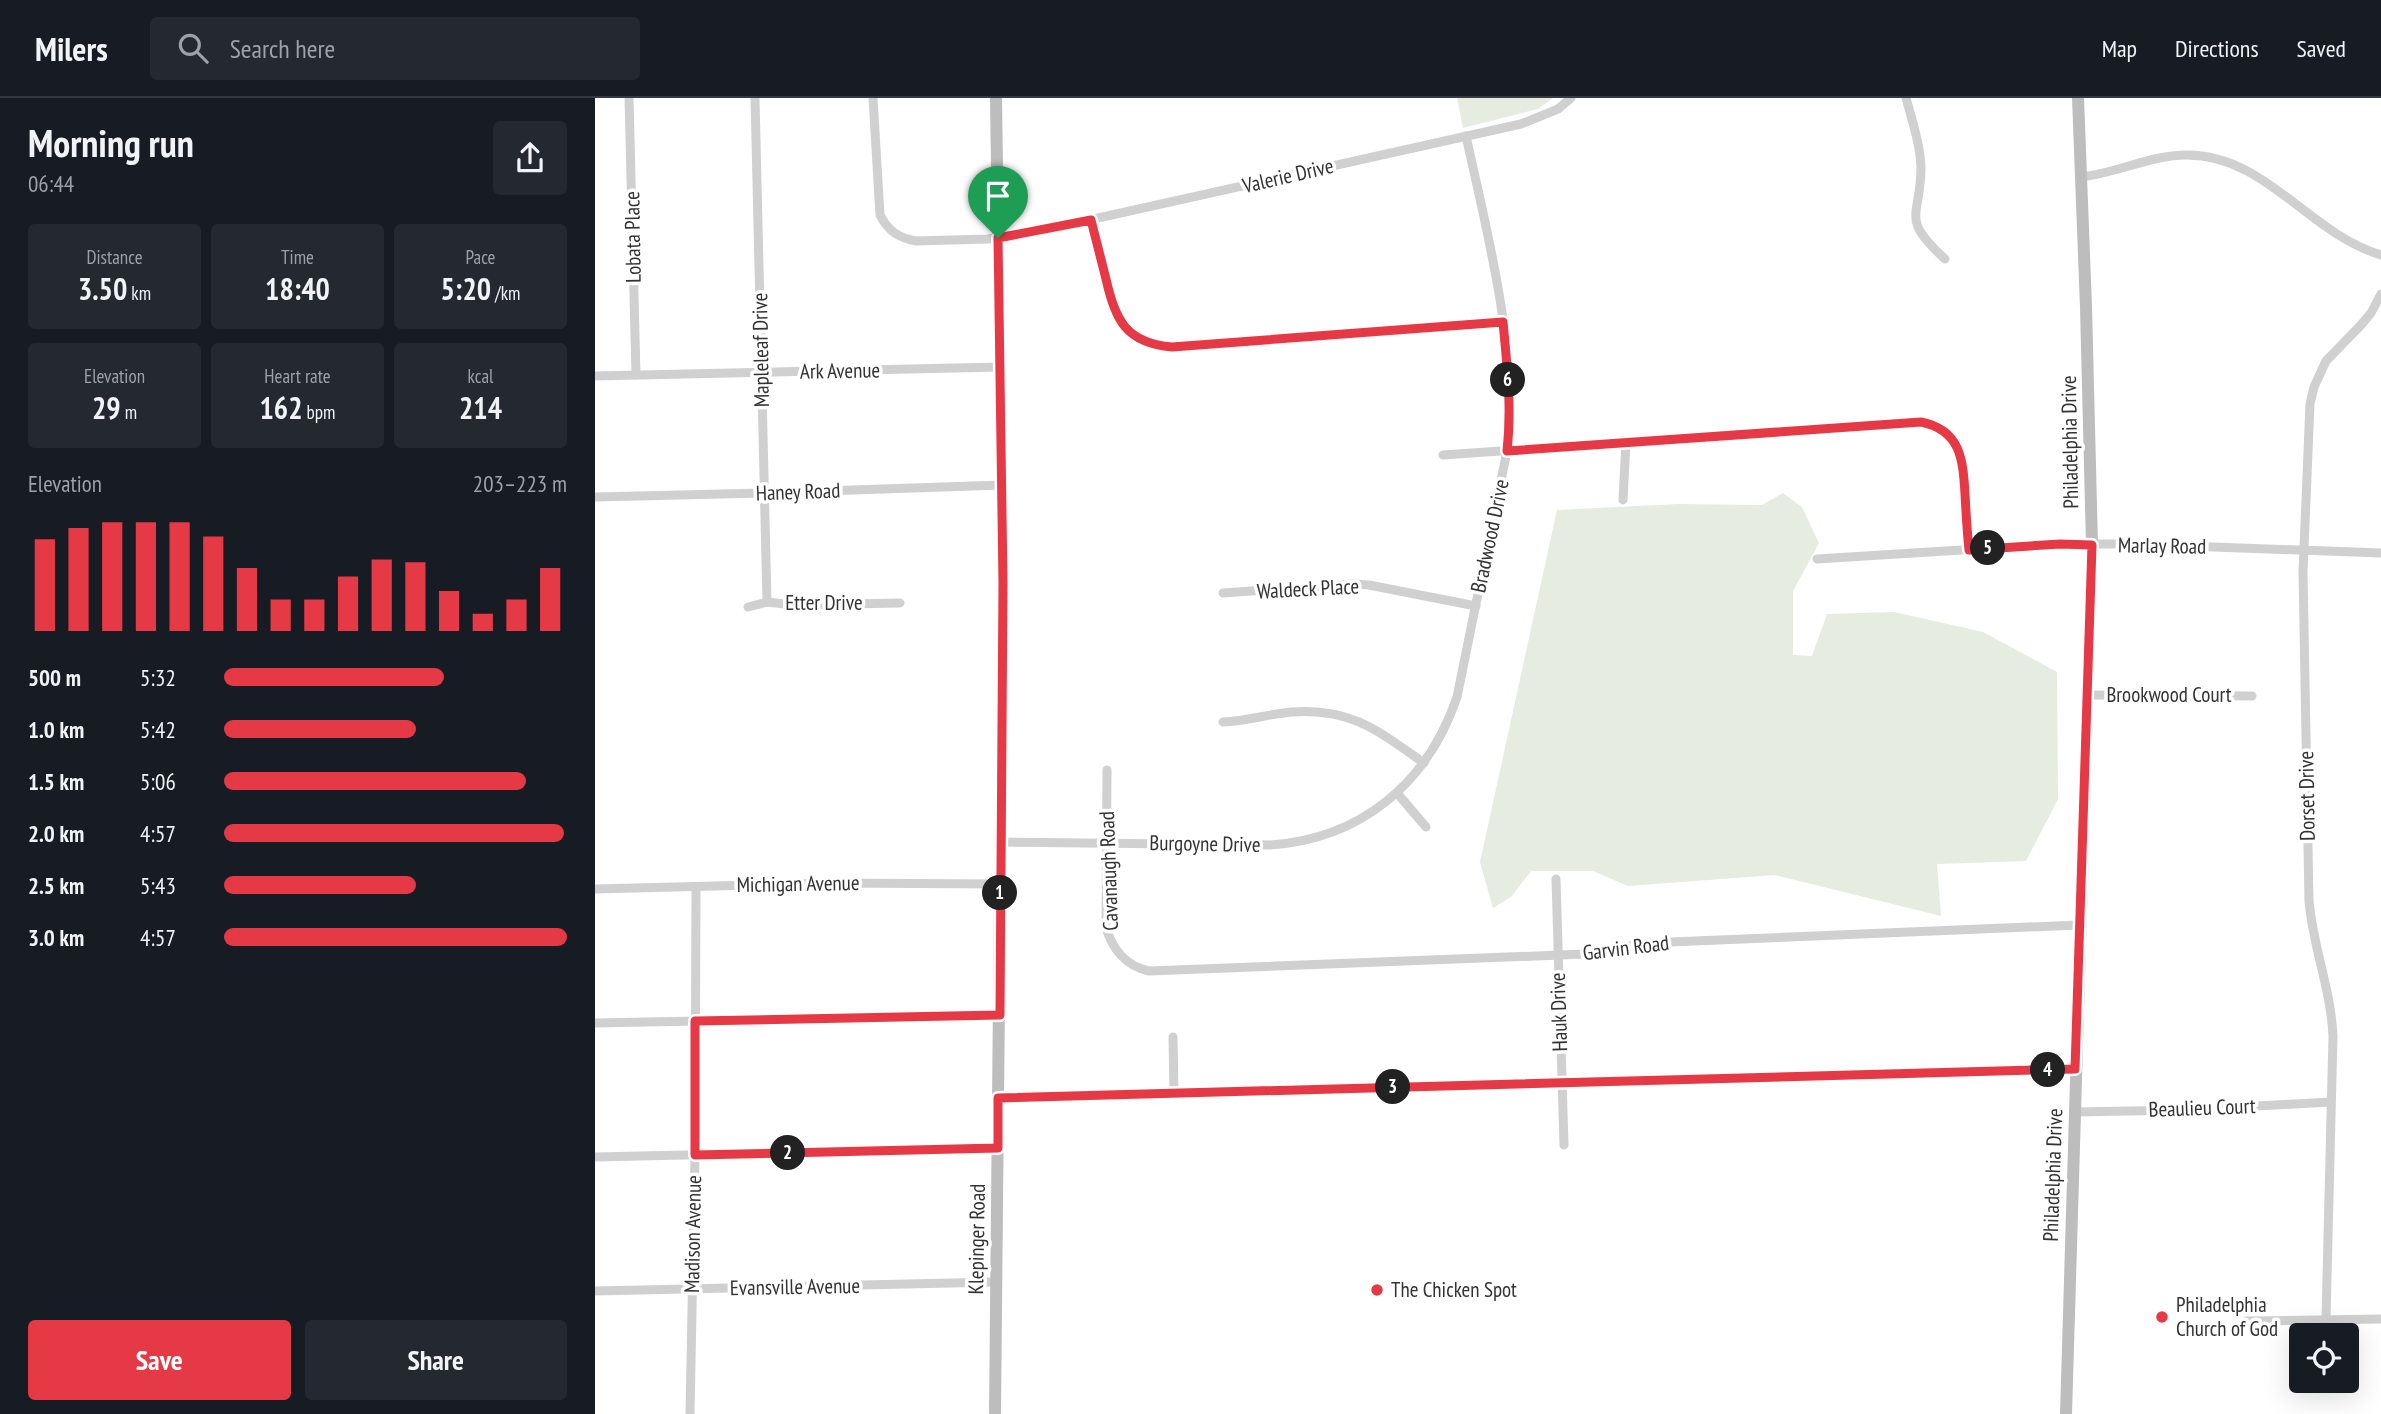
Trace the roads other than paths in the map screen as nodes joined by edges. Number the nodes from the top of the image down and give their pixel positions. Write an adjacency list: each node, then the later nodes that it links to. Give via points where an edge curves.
1 (629, 98): 18 (street, Lobata Place)
2 (755, 98): 17 (street, Mapleleaf Drive)
3 (873, 98): 11 (street, Valerie Drive, via 878,205 885,225 916,241)
4 (996, 98): 11 (street, Klepinger Road)
5 (1571, 98): 8 (street, Valerie Drive, via 1539,118)
6 (1906, 98): 13 (street, via 1921,166 1915,217 1922,236)
7 (2078, 98): 9 (street, Philadelphia Drive)
8 (1466, 136): 10 (street, Valerie Drive); 15 (street, Bradwood Drive)
9 (2081, 177): 12 (street, via 2171,155 2220,160 2259,176 2340,237); 27 (street, Philadelphia Drive)
10 (1091, 220): 11 (street, Valerie Drive); 15 (street, via 1114,310 1126,329 1151,344 1172,347)
11 (998, 238): 16 (street, Klepinger Road)
12 (2381, 255)
13 (1945, 259)
14 (2381, 294): 29 (street, Dorset Drive, via 2361,326 2326,360 2313,387)
15 (1503, 322): 21 (street, Bradwood Drive, via 1509,393)
16 (1001, 367): 17 (street, Ark Avenue); 23 (street, Klepinger Road)
17 (762, 373): 18 (street, Ark Avenue); 24 (street, Mapleleaf Drive)
18 (636, 375): 19 (street, Ark Avenue)
19 (595, 376)
20 (1626, 442): 21 (street); 26 (street); 28 (street, via 1915,421 1932,424 1951,437 1962,456)
21 (1507, 451): 22 (street); 35 (street, Bradwood Drive)
22 (1443, 455)
23 (1002, 485): 24 (street, Haney Road); 44 (street, Klepinger Road)
24 (764, 493): 25 (street, Haney Road); 33 (street, Mapleleaf Drive)
25 (595, 497)
26 (1623, 500)
27 (2092, 545): 28 (street, Marlay Road); 29 (street, Marlay Road); 37 (street, Philadelphia Drive)
28 (1969, 550): 31 (street, Marlay Road)
29 (2304, 551): 30 (street, Marlay Road); 61 (street, Dorset Drive, via 2309,901 2332,1018)
30 (2381, 553)
31 (1817, 559)
32 (1223, 593): 35 (street, Waldeck Place, via 1353,584)
33 (767, 602): 34 (street, Etter Drive); 36 (street, Etter Drive)
34 (900, 603)
35 (1476, 606): 40 (street, Bradwood Drive, via 1454,706)
36 (748, 607)
37 (2087, 695): 38 (street, Brookwood Court); 50 (street, Philadelphia Drive)
38 (2252, 696)
39 (1223, 722): 40 (street, via 1292,712 1345,716 1366,724)
40 (1424, 763): 42 (street, Bradwood Drive)
41 (1107, 769): 45 (street, Cavanaugh Road)
42 (1397, 793): 43 (street); 45 (street, Burgoyne Drive, via 1358,821 1302,841 1270,845)
43 (1426, 827)
44 (1001, 842): 45 (street, Burgoyne Drive); 47 (street, Klepinger Road)
45 (1107, 842): 52 (street, Cavanaugh Road, via 1106,927 1111,942 1136,967)
46 (1556, 879): 51 (street, Hauk Drive)
47 (1000, 884): 48 (street, Michigan Avenue); 53 (street, Klepinger Road)
48 (696, 887): 49 (street, Michigan Avenue); 54 (street, Madison Avenue)
49 (595, 889)
50 (2079, 925): 51 (street, Garvin Road, via 1646,943); 57 (street, Philadelphia Drive)
51 (1558, 955): 52 (street, Garvin Road); 58 (street, Hauk Drive)
52 (1173, 971)
53 (1000, 1015): 54 (street); 60 (street, Klepinger Road)
54 (695, 1021): 55 (street); 65 (street, Madison Avenue)
55 (595, 1023)
56 (1173, 1037): 59 (street)
57 (2075, 1069): 58 (street); 62 (street, Philadelphia Drive)
58 (1562, 1083): 59 (street); 63 (street, Hauk Drive)
59 (1174, 1093): 60 (street)
60 (998, 1098): 64 (street, Klepinger Road)
61 (2330, 1102): 62 (street, Beaulieu Court); 71 (street, Dorset Drive)
62 (2074, 1112): 75 (street, Philadelphia Drive)
63 (1563, 1145)
64 (998, 1148): 65 (street); 67 (street, Klepinger Road)
65 (695, 1155): 66 (street); 68 (street, Madison Avenue)
66 (595, 1157)
67 (996, 1282): 68 (street, Evansville Avenue); 74 (street, Klepinger Road)
68 (692, 1289): 69 (street, Evansville Avenue); 73 (street, Madison Avenue)
69 (595, 1291)
70 (2381, 1319): 71 (street)
71 (2326, 1320): 72 (street)
72 (2246, 1321)
73 (690, 1414)
74 (995, 1414)
75 (2066, 1414)

